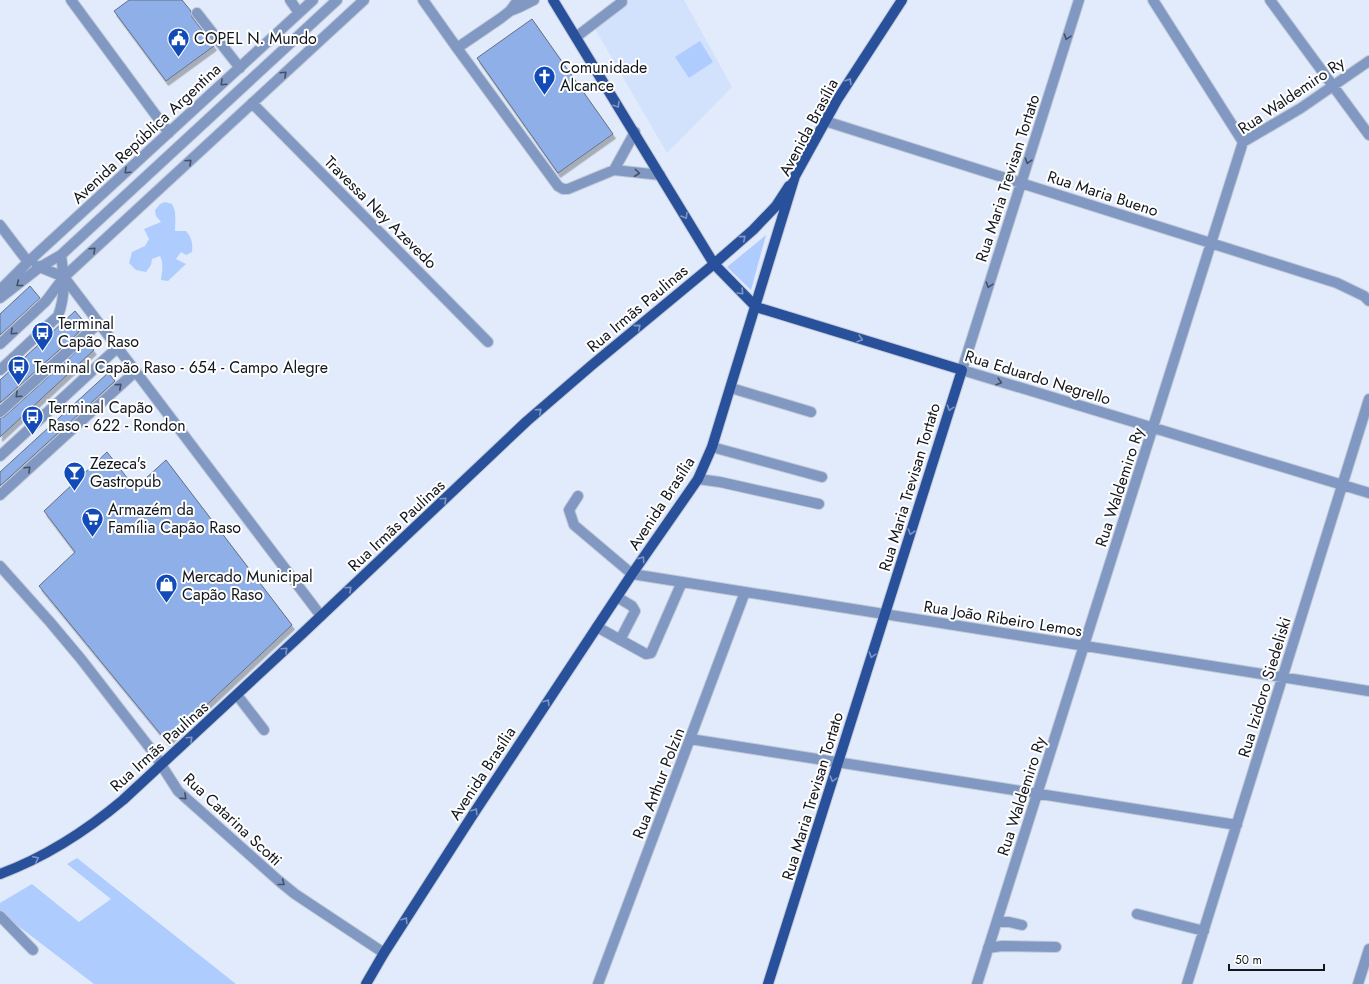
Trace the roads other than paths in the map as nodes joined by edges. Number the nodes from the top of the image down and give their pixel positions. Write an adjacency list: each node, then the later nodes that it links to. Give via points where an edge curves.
1 (71, 0): 25 (street)
2 (290, 0): 16 (street)
3 (313, 0): 16 (street, Avenida República Argentina)
4 (337, 0): 34 (street)
5 (364, 0): 22 (street, one-way to 5)
6 (423, 0): 18 (street)
7 (534, 0): 13 (street)
8 (553, 0): 17 (main road, Rua Eduardo Negrello)
9 (902, 0): 23 (main road, Avenida Brasília, one-way to 9)
10 (1079, 0): 31 (street, Rua Maria Trevisan Tortato, one-way to 31)
11 (1153, 0): 27 (street)
12 (1270, 0): 21 (street)
13 (518, 2): 18 (street, via 510,11)
14 (622, 2): 17 (street)
15 (197, 13): 20 (street)
16 (299, 13): 20 (street, Avenida República Argentina)
17 (576, 37): 24 (main road, Rua Eduardo Negrello, one-way to 24)
18 (457, 48): 28 (street, via 558,186 568,189)
19 (1369, 61): 21 (street, Rua Waldemiro Ry)
20 (240, 68): 25 (street, Avenida República Argentina, one-way to 25)
21 (1333, 86): 26 (street); 27 (street, Rua Waldemiro Ry)
22 (252, 103): 38 (street, one-way to 22); 44 (street, Travessa Ney Azevedo)
23 (825, 121): 30 (main road, Avenida Brasília); 31 (street, Rua Maria Bueno)
24 (635, 132): 28 (street); 29 (main road, Rua Eduardo Negrello)
25 (169, 133): 35 (street, Avenida República Argentina, one-way to 35)
26 (1369, 135)
27 (1244, 142): 33 (street, Rua Waldemiro Ry)
28 (614, 170): 29 (street, one-way to 29)
29 (660, 175): 36 (main road, Rua Eduardo Negrello, one-way to 36)
30 (795, 176): 36 (main road, Rua Irmãs Paulinas, one-way to 30, via 766,217); 42 (main road, Avenida Brasília)
31 (1021, 183): 33 (street, Rua Maria Bueno); 48 (street, Rua Maria Trevisan Tortato, one-way to 48)
32 (0, 224): 35 (street)
33 (1212, 244): 41 (street, Rua Maria Bueno, via 1337,283); 54 (street, Rua Waldemiro Ry)
34 (61, 255): 37 (street); 38 (street)
35 (28, 262): 37 (street); 39 (street, Avenida República Argentina)
36 (714, 264): 42 (main road, Rua Eduardo Negrello, one-way to 42); 70 (main road, Rua Irmãs Paulinas, one-way to 36, via 554,397)
37 (40, 267): 38 (street); 40 (street, one-way to 40)
38 (64, 276): 43 (street); 45 (street, one-way to 45, via 46,301); 47 (street, via 62,307 58,316)
39 (0, 290)
40 (0, 298)
41 (1369, 301)
42 (756, 307): 48 (main road, Rua Eduardo Negrello, one-way to 48); 50 (main road, Avenida Brasília)
43 (99, 322): 46 (street); 52 (street, one-way to 52)
44 (488, 342)
45 (0, 344)
46 (118, 347): 49 (street); 56 (street)
47 (0, 370)
48 (962, 370): 54 (street, Rua Eduardo Negrello, one-way to 54); 69 (main road, Rua Maria Trevisan Tortato, one-way to 69)
49 (136, 371): 61 (street, one-way to 49); 70 (street)
50 (731, 388): 53 (street); 55 (main road, Avenida Brasília)
51 (1369, 399): 59 (street, Rua Izidoro Siedeliski)
52 (0, 412)
53 (811, 412)
54 (1153, 428): 59 (street, Rua Eduardo Negrello); 73 (street, Rua Waldemiro Ry)
55 (712, 447): 57 (street); 58 (main road, Avenida Brasília)
56 (0, 456)
57 (822, 477)
58 (698, 479): 63 (street); 65 (main road, Avenida Brasília, one-way to 58)
59 (1342, 485): 60 (street, Rua Eduardo Negrello); 74 (street, Rua Izidoro Siedeliski)
60 (1369, 493)
61 (0, 495)
62 (578, 496): 65 (street, via 569,510 574,525)
63 (819, 504)
64 (0, 566): 80 (street, Rua Catarina Scotti, via 81,660 153,752)
65 (632, 574): 66 (street, Rua João Ribeiro Lemos); 68 (main road, Avenida Brasília)
66 (682, 582): 67 (street, Rua João Ribeiro Lemos); 72 (street, via 650,653 646,654)
67 (745, 592): 69 (street, Rua João Ribeiro Lemos); 78 (street, Rua Arthur Polzin)
68 (617, 597): 71 (main road, Avenida Brasília); 72 (street, via 632,606 635,611)
69 (885, 614): 73 (street, Rua João Ribeiro Lemos); 79 (main road, Rua Maria Trevisan Tortato, one-way to 79)
70 (321, 616): 76 (main road, Rua Irmãs Paulinas, one-way to 70)
71 (597, 627): 72 (street); 93 (main road, Avenida Brasília, one-way to 71)
72 (620, 640)
73 (1084, 646): 74 (street, Rua João Ribeiro Lemos); 81 (street, Rua Waldemiro Ry)
74 (1283, 677): 75 (street, Rua João Ribeiro Lemos); 82 (street, Rua Izidoro Siedeliski)
75 (1369, 690)
76 (237, 695): 77 (street); 80 (main road, Rua Irmãs Paulinas, one-way to 76)
77 (264, 730)
78 (690, 739): 79 (street); 95 (street, Rua Arthur Polzin)
79 (838, 763): 81 (street); 96 (main road, Rua Maria Trevisan Tortato, one-way to 96)
80 (161, 766): 83 (main road, Rua Irmãs Paulinas, one-way to 80, via 21,866 72,838 106,814); 93 (street, Rua Catarina Scotti, one-way to 93, via 178,791 279,881)
81 (1038, 794): 82 (street); 86 (street, Rua Waldemiro Ry)
82 (1237, 825): 88 (street, Rua Izidoro Siedeliski)
83 (0, 874)
84 (1137, 914): 88 (street)
85 (0, 916): 92 (street)
86 (997, 922): 87 (street); 90 (street, Rua Waldemiro Ry)
87 (1022, 925)
88 (1204, 931): 98 (street, Rua Izidoro Siedeliski)
89 (1056, 947): 90 (street)
90 (988, 948): 97 (street, Rua Waldemiro Ry)
91 (1369, 949): 99 (street)
92 (32, 950)
93 (384, 953): 94 (main road, Avenida Brasília)
94 (366, 984)
95 (598, 984)
96 (768, 984)
97 (977, 984)
98 (1188, 984)
99 (1358, 984)

